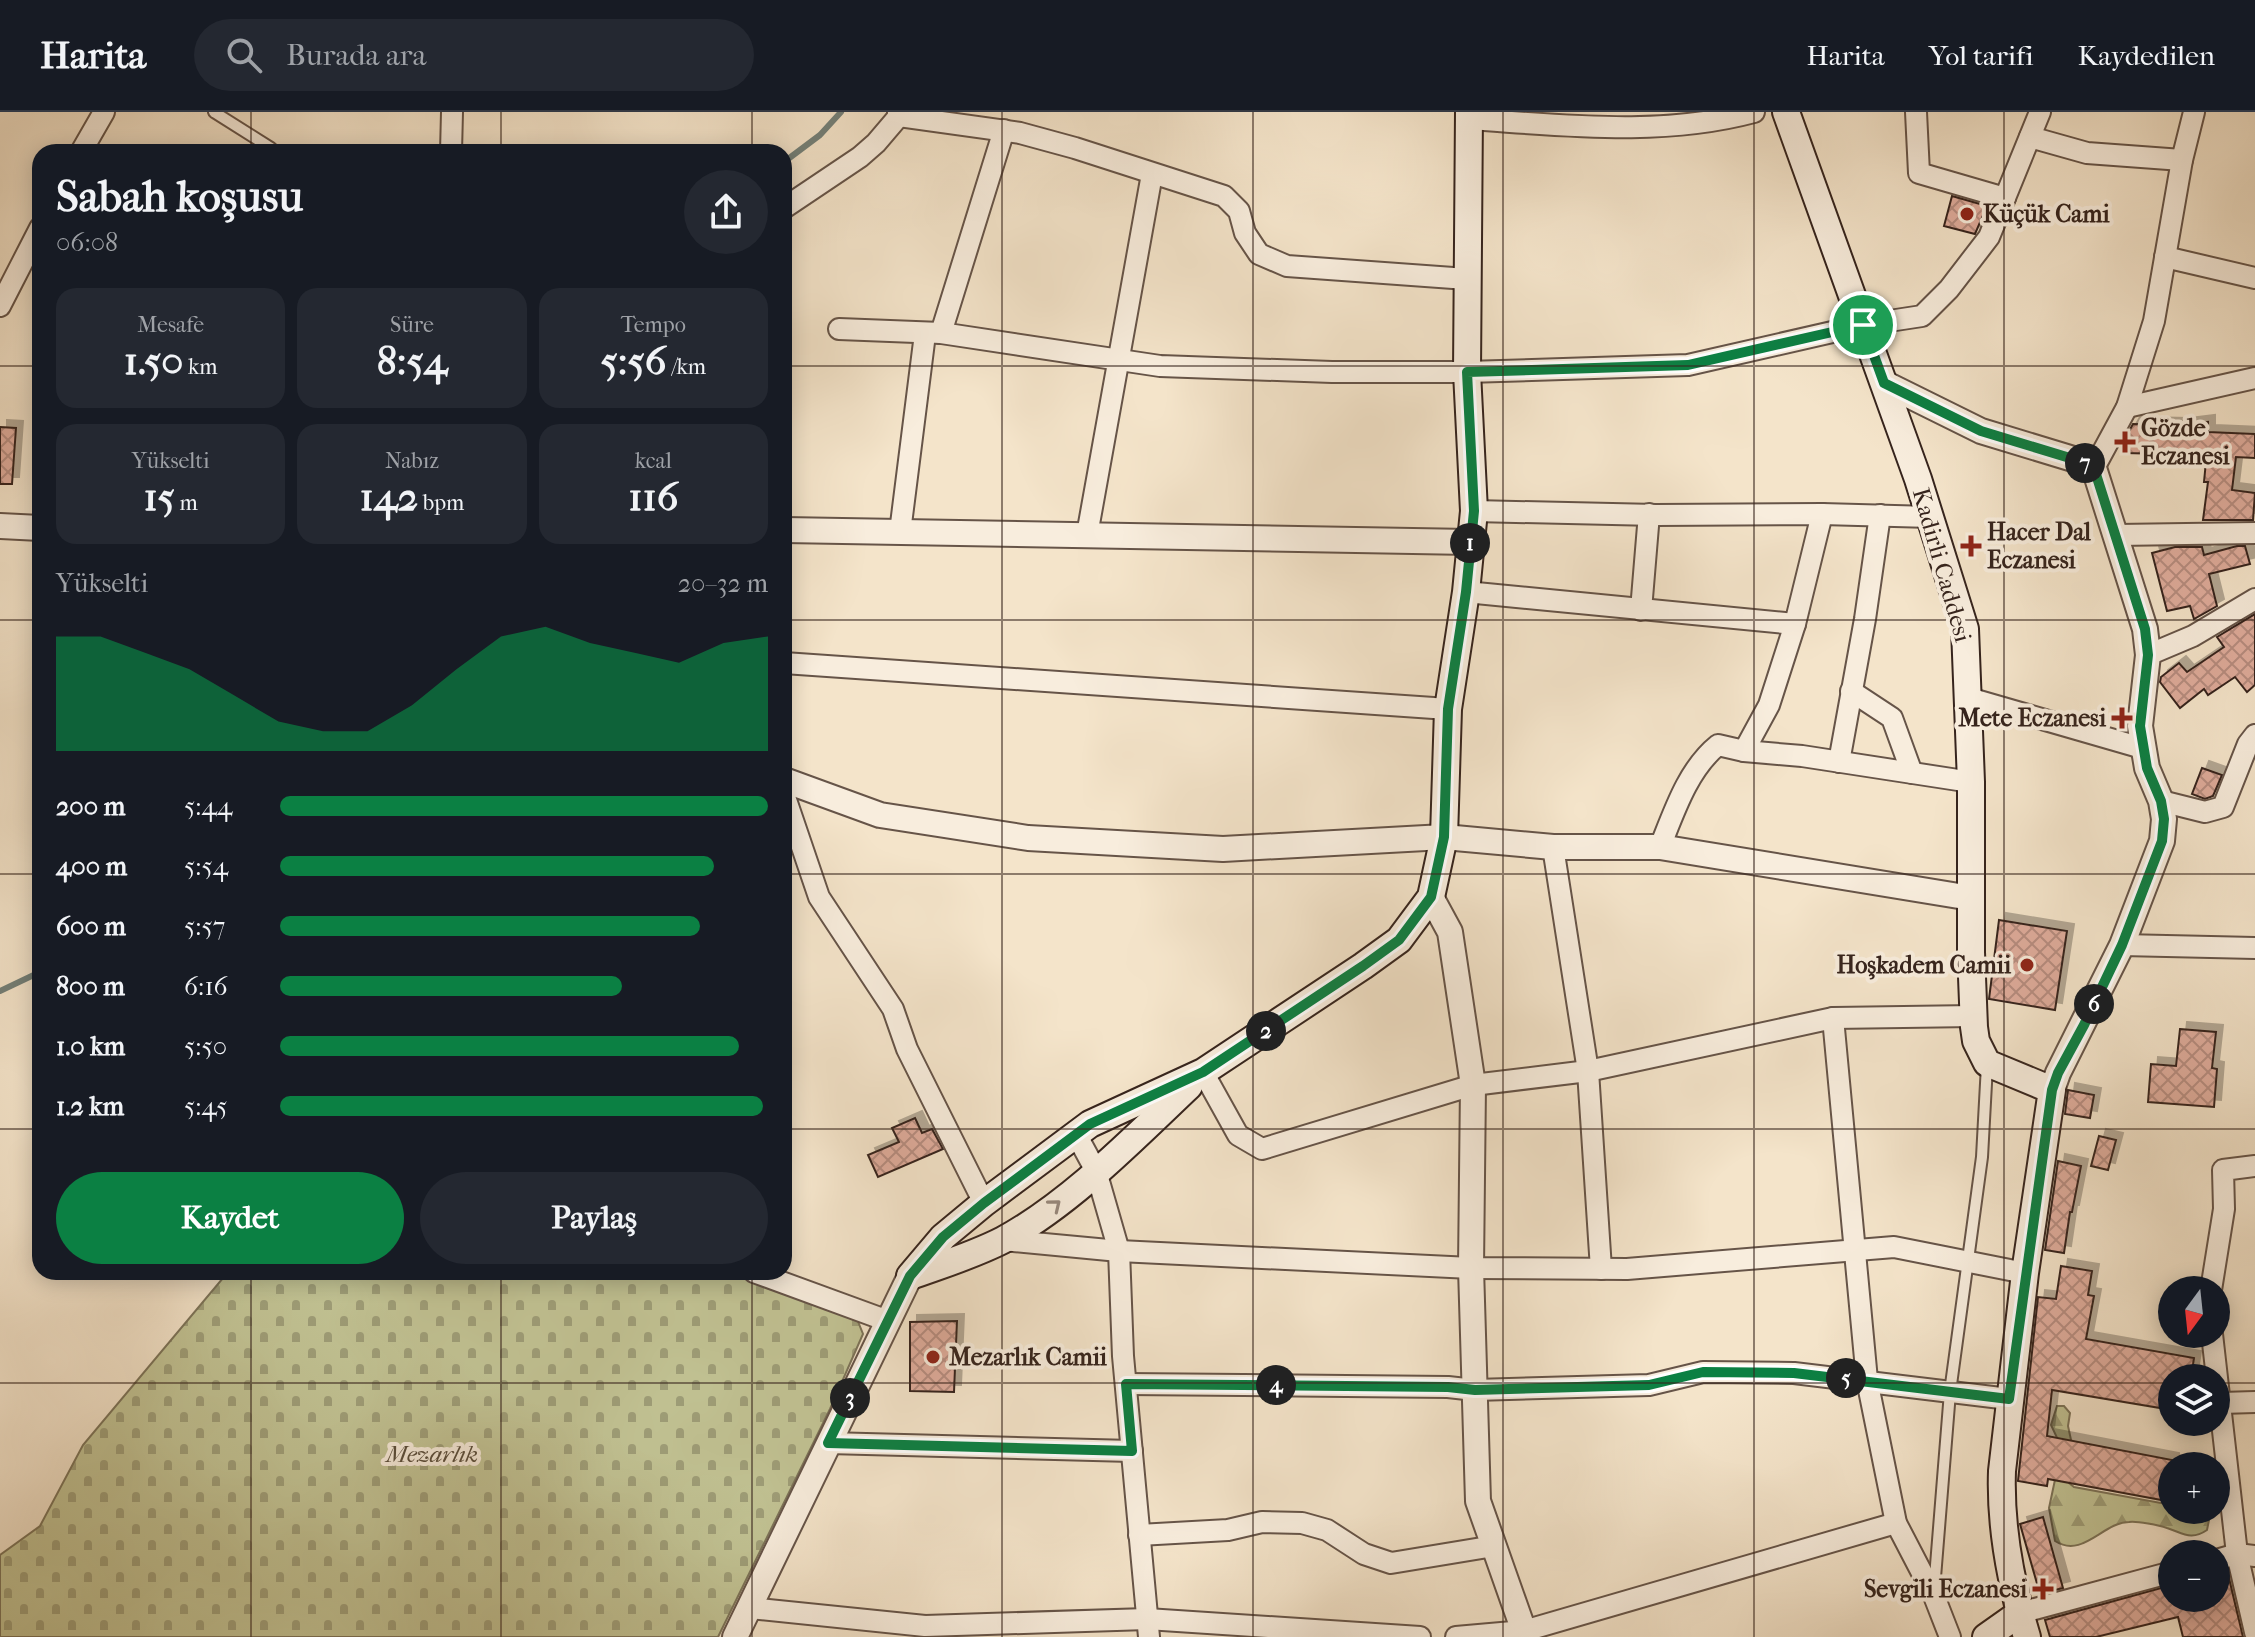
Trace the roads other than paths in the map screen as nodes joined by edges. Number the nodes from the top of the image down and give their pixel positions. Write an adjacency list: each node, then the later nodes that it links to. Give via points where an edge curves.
1 (104, 112): 13 (street)
2 (214, 112): 14 (lane)
3 (452, 112): 15 (street)
4 (1754, 112): 10 (street, via 1652,127 1567,126)
5 (1786, 112): 25 (main road, Kadirli Caddesi)
6 (1916, 112): 18 (street, via 1919,173)
7 (2040, 112): 12 (street)
8 (2194, 112): 16 (street)
9 (898, 114): 11 (street); 19 (street, via 860,157)
10 (1468, 115): 23 (main road)
11 (1004, 130): 17 (street); 27 (street)
12 (2030, 137): 16 (street, via 2087,153); 18 (street)
13 (86, 144)
14 (265, 144)
15 (451, 144)
16 (2182, 160): 21 (street)
17 (1152, 174): 23 (street, via 1224,196 1239,211 1259,254 1287,266); 28 (street)
18 (2005, 198): 25 (street, via 1989,237 1922,316)
19 (792, 203)
20 (32, 244): 24 (street)
21 (2165, 257): 22 (street); 32 (street, via 2154,321)
22 (2255, 278)
23 (1467, 279): 29 (main road)
24 (0, 306)
25 (1863, 325): 29 (street, via 1688,365); 31 (main road, Kadirli Caddesi)
26 (839, 329): 27 (street)
27 (933, 334): 28 (street); 42 (street)
28 (1119, 360): 29 (street, via 1332,372); 44 (street)
29 (1467, 372): 34 (main road)
30 (2255, 378): 32 (street)
31 (1884, 383): 33 (street, via 1981,431); 38 (main road, Kadirli Caddesi)
32 (2127, 407): 33 (street)
33 (2094, 468): 45 (street)
34 (1474, 511): 35 (street); 46 (main road)
35 (1649, 514): 36 (street); 49 (street)
36 (1822, 514): 37 (street); 50 (street)
37 (1880, 515): 38 (street); 53 (street)
38 (1931, 517): 54 (main road, Kadirli Caddesi, via 1965,629)
39 (0, 526): 40 (street)
40 (32, 528)
41 (792, 530): 42 (street)
42 (900, 532): 44 (street)
43 (2255, 533): 45 (street)
44 (1087, 535): 46 (street)
45 (2117, 535): 51 (street)
46 (1470, 542): 47 (main road)
47 (1466, 592): 49 (street); 55 (main road)
48 (2255, 599): 51 (street, via 2193,636)
49 (1641, 610): 50 (street)
50 (1795, 624): 58 (street, via 1769,705)
51 (2148, 655): 57 (street)
52 (792, 664): 55 (street)
53 (1851, 691): 59 (street); 60 (street, via 1892,718)
54 (1969, 698): 57 (street); 61 (main road, Kadirli Caddesi)
55 (1448, 709): 65 (main road)
56 (2255, 735): 63 (street, via 2223,807 2205,812)
57 (2142, 748): 63 (street)
58 (1744, 751): 59 (street); 67 (street, via 1718,745 1704,756)
59 (1839, 762): 60 (street)
60 (1912, 773): 61 (street)
61 (1971, 782): 69 (main road, Kadirli Caddesi)
62 (792, 783): 65 (street, via 880,815 1028,838 1223,849)
63 (2161, 801): 70 (street, via 2162,841)
64 (792, 818): 82 (street, via 819,897 893,1009 907,1049)
65 (1444, 837): 66 (street); 68 (main road)
66 (1553, 847): 67 (street); 75 (street)
67 (1660, 847): 69 (street)
68 (1431, 897): 76 (main road, via 1399,940); 77 (street, via 1450,932)
69 (1971, 898): 72 (main road, Kadirli Caddesi)
70 (2122, 945): 71 (street); 78 (street)
71 (2255, 948)
72 (1974, 1016): 73 (street); 74 (main road, Kadirli Caddesi, via 1976,1041)
73 (1833, 1018): 75 (street); 85 (street)
74 (1987, 1063): 78 (main road); 86 (lane, via 1982,1157)
75 (1588, 1071): 77 (street); 88 (street)
76 (1203, 1072): 77 (street, via 1238,1135 1262,1149); 79 (main road); 81 (main road)
77 (1473, 1085): 87 (street)
78 (2052, 1090): 89 (main road)
79 (1076, 1134): 81 (street); 82 (main road)
80 (2255, 1166): 91 (street, via 2223,1170 2224,1209)
81 (1096, 1171): 83 (main road, one-way to 81); 84 (street)
82 (984, 1203): 90 (main road, via 943,1237)
83 (1002, 1240): 84 (street); 90 (main road)
84 (1119, 1251): 87 (street); 95 (street)
85 (1855, 1251): 86 (street, via 1894,1247); 88 (street); 94 (street)
86 (1966, 1262): 89 (street); 97 (lane)
87 (1471, 1268): 88 (street); 96 (street)
88 (1601, 1269)
89 (2025, 1273): 98 (main road)
90 (910, 1276): 93 (street)
91 (2213, 1276)
92 (776, 1280): 93 (street)
93 (888, 1321): 102 (street)
94 (1867, 1380): 96 (street, via 1703,1372 1649,1385); 97 (street); 104 (street)
95 (1126, 1384): 96 (street); 103 (street)
96 (1475, 1390): 106 (street, via 1478,1501)
97 (1950, 1392): 98 (street); 109 (lane)
98 (2009, 1399): 111 (main road, via 2001,1501)
99 (2255, 1402): 100 (street)
100 (2230, 1403)
101 (2226, 1436): 107 (street)
102 (828, 1443): 103 (street); 110 (street)
103 (1132, 1451): 105 (street)
104 (1896, 1523): 109 (street); 114 (street)
105 (1139, 1535): 106 (street, via 1302,1523 1391,1563); 112 (street)
106 (1494, 1546): 114 (street)
107 (2246, 1555): 113 (street)
108 (2158, 1577): 111 (street)
109 (1934, 1596): 118 (street)
110 (750, 1608): 112 (street, via 925,1626); 115 (street)
111 (2024, 1625): 119 (main road)
112 (1148, 1628): 116 (street)
113 (2255, 1632)
114 (1525, 1634): 117 (street)
115 (735, 1637)
116 (1420, 1637)
117 (1456, 1637)
118 (1950, 1637)
119 (1986, 1637)

